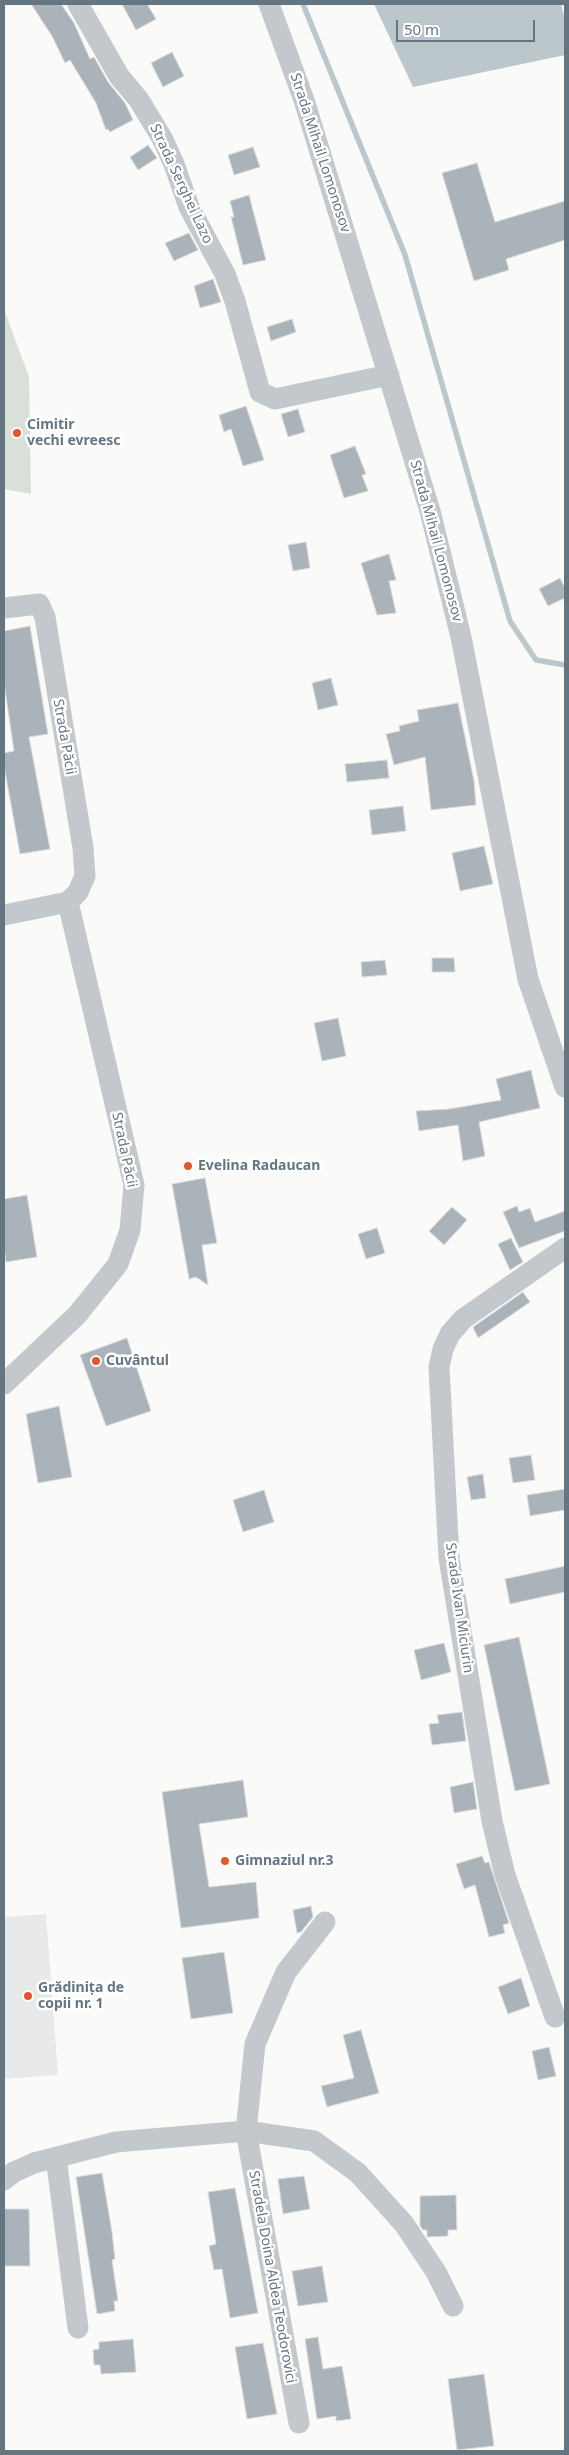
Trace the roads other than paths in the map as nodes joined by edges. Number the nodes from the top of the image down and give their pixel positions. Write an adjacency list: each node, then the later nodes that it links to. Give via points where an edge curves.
1 (78, 4): 3 (street, Strada Serghei Lazo, via 119,76 139,100 162,138 189,207 232,292 260,392 275,399)
2 (269, 4): 3 (street, Strada Mihail Lomonosov, via 304,100)
3 (389, 375): 7 (street, Strada Mihail Lomonosov, via 430,511 461,637 528,979)
4 (4, 608): 5 (street, Strada Păcii, via 39,604 45,616 83,848 85,876 78,892)
5 (68, 902): 6 (street); 9 (street, Strada Păcii, via 134,1185 130,1230 118,1264 78,1315)
6 (4, 915)
7 (565, 1087)
8 (565, 1248): 11 (street, Strada Ivan Miciurin, via 463,1319 450,1334 439,1367 449,1558 492,1821 505,1875)
9 (4, 1384)
10 (324, 1922): 12 (street, Stradela Doina Aldea Teodorovici, via 286,1972 255,2044)
11 (555, 2017)
12 (246, 2131): 13 (street, via 116,2142); 15 (street, via 314,2141 358,2173 404,2224 436,2272); 17 (street, Stradela Doina Aldea Teodorovici)
13 (56, 2157): 14 (street, via 14,2172); 16 (street)
14 (4, 2180)
15 (453, 2306)
16 (78, 2328)
17 (299, 2423)

